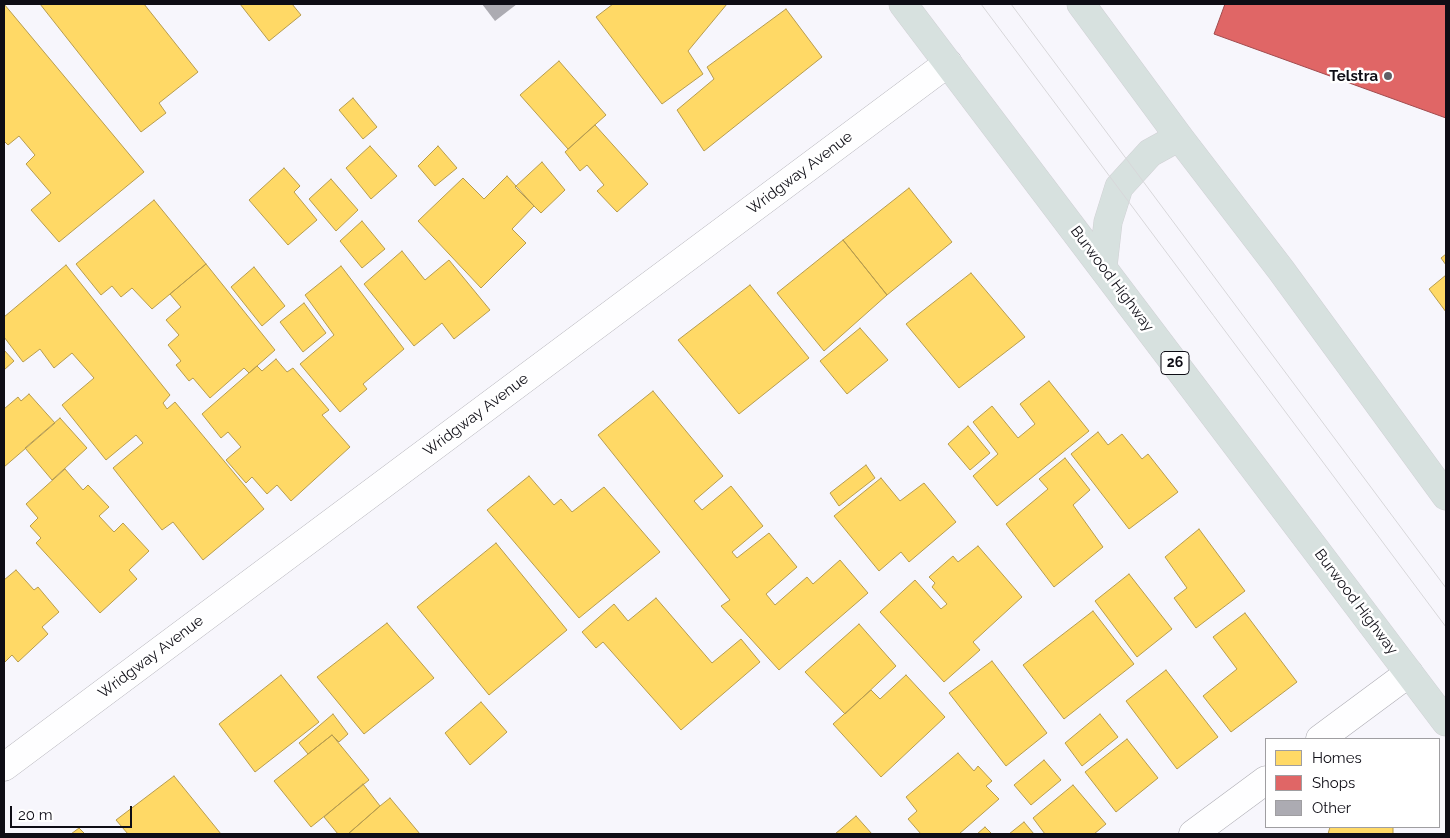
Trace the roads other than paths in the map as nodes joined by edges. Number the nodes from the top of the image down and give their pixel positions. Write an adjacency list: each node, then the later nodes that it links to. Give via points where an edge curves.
1 (903, 4): 3 (highway, Burwood Highway / 26)
2 (1081, 4): 4 (highway)
3 (948, 63): 5 (highway, Burwood Highway / 26); 10 (street, Wridgway Avenue)
4 (1178, 137): 5 (highway, via 1150,153 1119,187 1108,222); 6 (highway, via 1281,270)
5 (1103, 266): 7 (highway, Burwood Highway / 26)
6 (1446, 496)
7 (1409, 673): 8 (highway, Burwood Highway / 26); 9 (street)
8 (1446, 722)
9 (1321, 738)
10 (4, 767)
11 (1265, 781): 12 (street)
12 (1193, 834)

